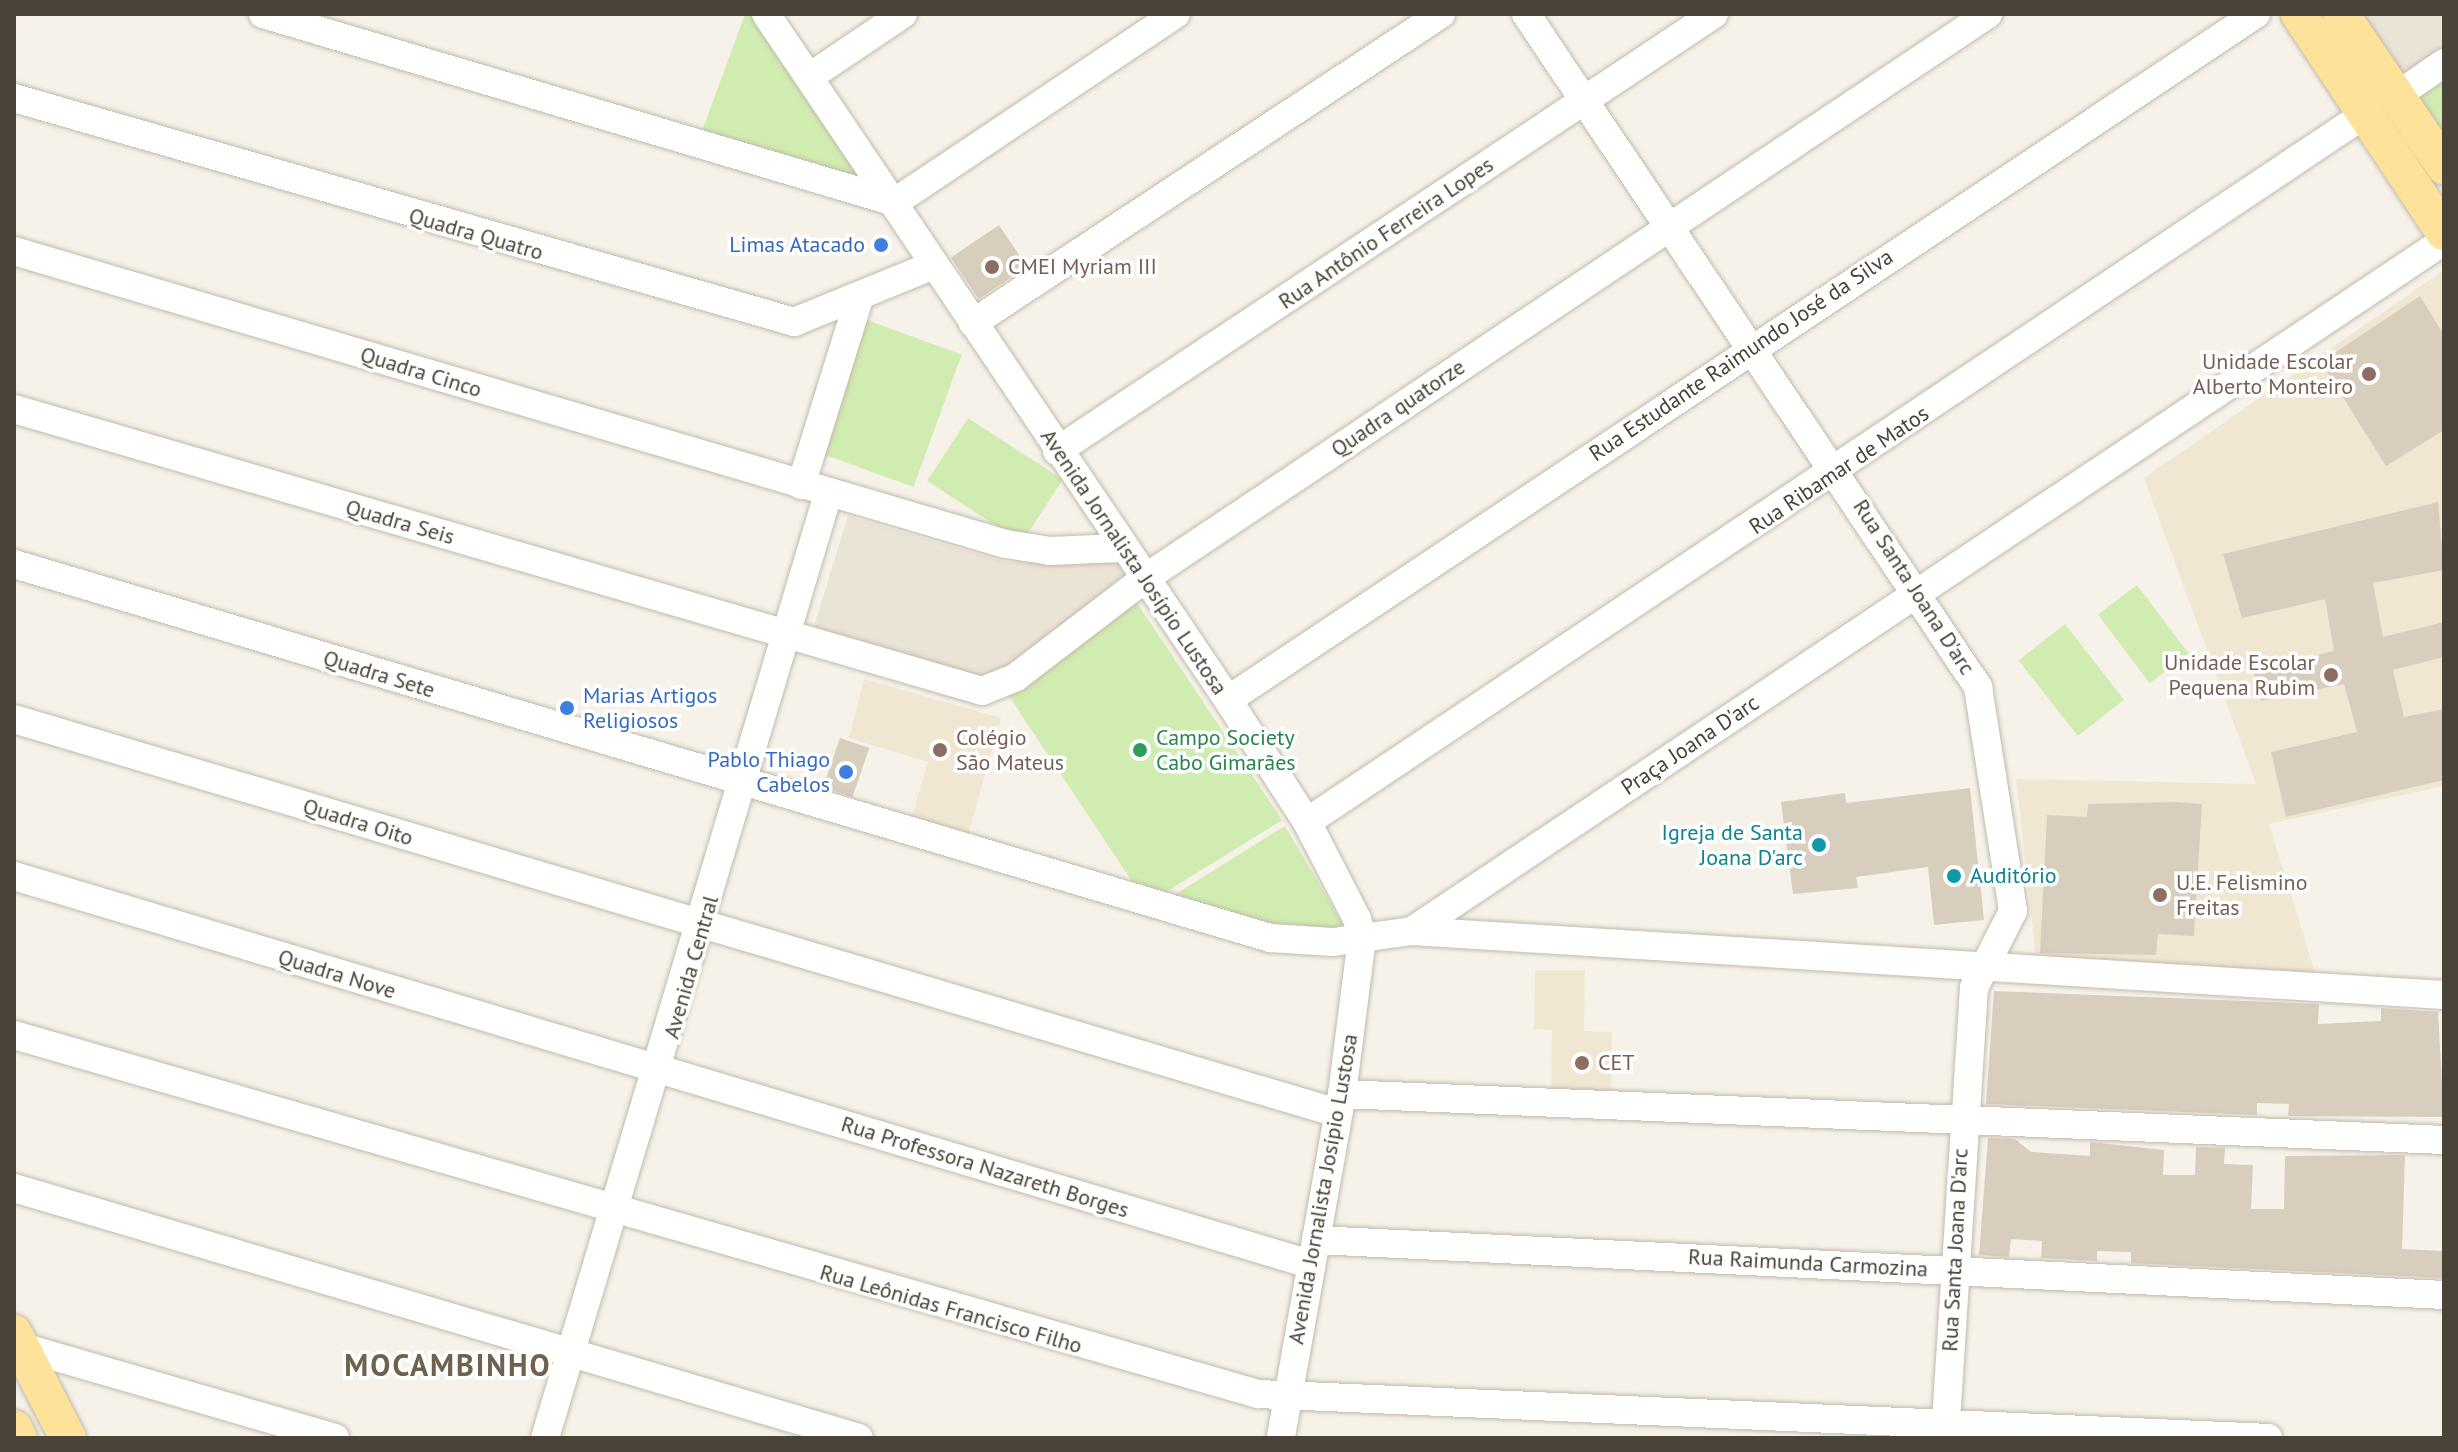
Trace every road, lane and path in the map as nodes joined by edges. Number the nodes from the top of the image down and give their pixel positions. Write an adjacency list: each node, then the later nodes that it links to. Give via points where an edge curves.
1 (263, 14): 18 (street)
2 (766, 14): 13 (street, Avenida Jornalista Josípio Lustosa)
3 (903, 14): 13 (street)
4 (1176, 14): 18 (street)
5 (1441, 14): 25 (street)
6 (1526, 14): 15 (street, Rua Santa Joana D'arc)
7 (1714, 14): 15 (street, Rua Antônio Ferreira Lopes)
8 (1988, 14): 19 (street, Quadra quatorze)
9 (2256, 14): 26 (street, Rua Estudante Raimundo José da Silva)
10 (2299, 14): 16 (main road)
11 (2341, 14): 16 (main road)
12 (2444, 63): 16 (street, Rua Ribamar de Matos)
13 (811, 76): 18 (street, Avenida Jornalista Josípio Lustosa)
14 (14, 98): 24 (street, Quadra Quatro, via 751,313 805,322)
15 (1587, 100): 19 (street, Rua Santa Joana D'arc); 28 (street, Rua Antônio Ferreira Lopes)
16 (2382, 104): 17 (main road); 20 (main road); 29 (street, Rua Ribamar de Matos)
17 (2444, 166)
18 (895, 202): 23 (street, Avenida Jornalista Josípio Lustosa)
19 (1668, 226): 26 (street, Rua Santa Joana D'arc); 34 (street, Quadra quatorze)
20 (2444, 232)
21 (2444, 241): 35 (street, Praça Joana D'arc)
22 (14, 251): 30 (street, Quadra Cinco)
23 (934, 265): 24 (street, Quadra Quatro); 25 (street, Avenida Jornalista Josípio Lustosa)
24 (858, 302): 30 (street)
25 (973, 323): 28 (street, Avenida Jornalista Josípio Lustosa)
26 (1750, 348): 29 (street, Rua Santa Joana D'arc); 37 (street, Rua Estudante Raimundo José da Silva)
27 (14, 409): 36 (street, Quadra Seis)
28 (1057, 451): 32 (street, Avenida Jornalista Josípio Lustosa)
29 (1838, 472): 35 (street, Rua Santa Joana D'arc); 40 (street, Rua Ribamar de Matos)
30 (801, 485): 31 (street, Quadra Cinco)
31 (828, 494): 32 (street, via 1006,544); 36 (street, Avenida Central)
32 (1120, 548): 34 (street, Avenida Jornalista Josípio Lustosa)
33 (14, 564): 39 (street, Quadra Sete)
34 (1144, 579): 36 (street, Quadra quatorze, via 1016,677 982,691); 37 (street, Avenida Jornalista Josípio Lustosa)
35 (1917, 593): 43 (street, Praça Joana D'arc); 45 (street, Rua Santa Joana D'arc, via 1969,665 1981,696 2013,911)
36 (786, 636): 39 (street, Avenida Central)
37 (1228, 700): 40 (street, Avenida Jornalista Josípio Lustosa)
38 (14, 719): 42 (street, Quadra Oito)
39 (745, 784): 42 (street, Avenida Central); 44 (street, Quadra Sete, via 1270,938)
40 (1307, 822): 44 (street, Avenida Jornalista Josípio Lustosa)
41 (14, 876): 48 (street, Quadra Nove)
42 (703, 924): 48 (street, Avenida Central); 49 (street, Quadra Oito)
43 (1412, 931): 44 (street, Quadra Sete); 45 (street)
44 (1362, 938): 49 (street, Avenida Jornalista Josípio Lustosa)
45 (1985, 965): 46 (street); 50 (street, Rua Santa Joana D'arc, via 1974,988)
46 (2444, 995)
47 (14, 1035): 53 (street, Rua Leônidas Francisco Filho)
48 (661, 1071): 53 (street, Avenida Central); 54 (street, Rua Professora Nazareth Borges)
49 (1339, 1104): 50 (street, Quadra Oito); 54 (street, Avenida Jornalista Josípio Lustosa)
50 (1962, 1117): 51 (street, Quadra Oito); 55 (street, Rua Santa Joana D'arc)
51 (2444, 1140)
52 (14, 1188): 58 (street)
53 (616, 1213): 58 (street, Avenida Central); 59 (street, Rua Leônidas Francisco Filho, via 1204,1383)
54 (1313, 1252): 55 (street, Rua Raimunda Carmozina); 59 (street, Avenida Jornalista Josípio Lustosa)
55 (1953, 1269): 56 (street, Rua Raimunda Carmozina); 61 (street, Rua Santa Joana D'arc)
56 (2444, 1295)
57 (18, 1340): 63 (main road); 64 (street)
58 (570, 1354): 65 (street, Avenida Central); 66 (street)
59 (1287, 1399): 61 (street, Rua Leônidas Francisco Filho, via 1425,1397); 67 (street, Avenida Jornalista Josípio Lustosa)
60 (14, 1428): 62 (main road)
61 (1945, 1428): 68 (street, Rua Leônidas Francisco Filho)
62 (19, 1438)
63 (68, 1438)
64 (335, 1438)
65 (545, 1438)
66 (859, 1438)
67 (1281, 1438)
68 (2268, 1438)

